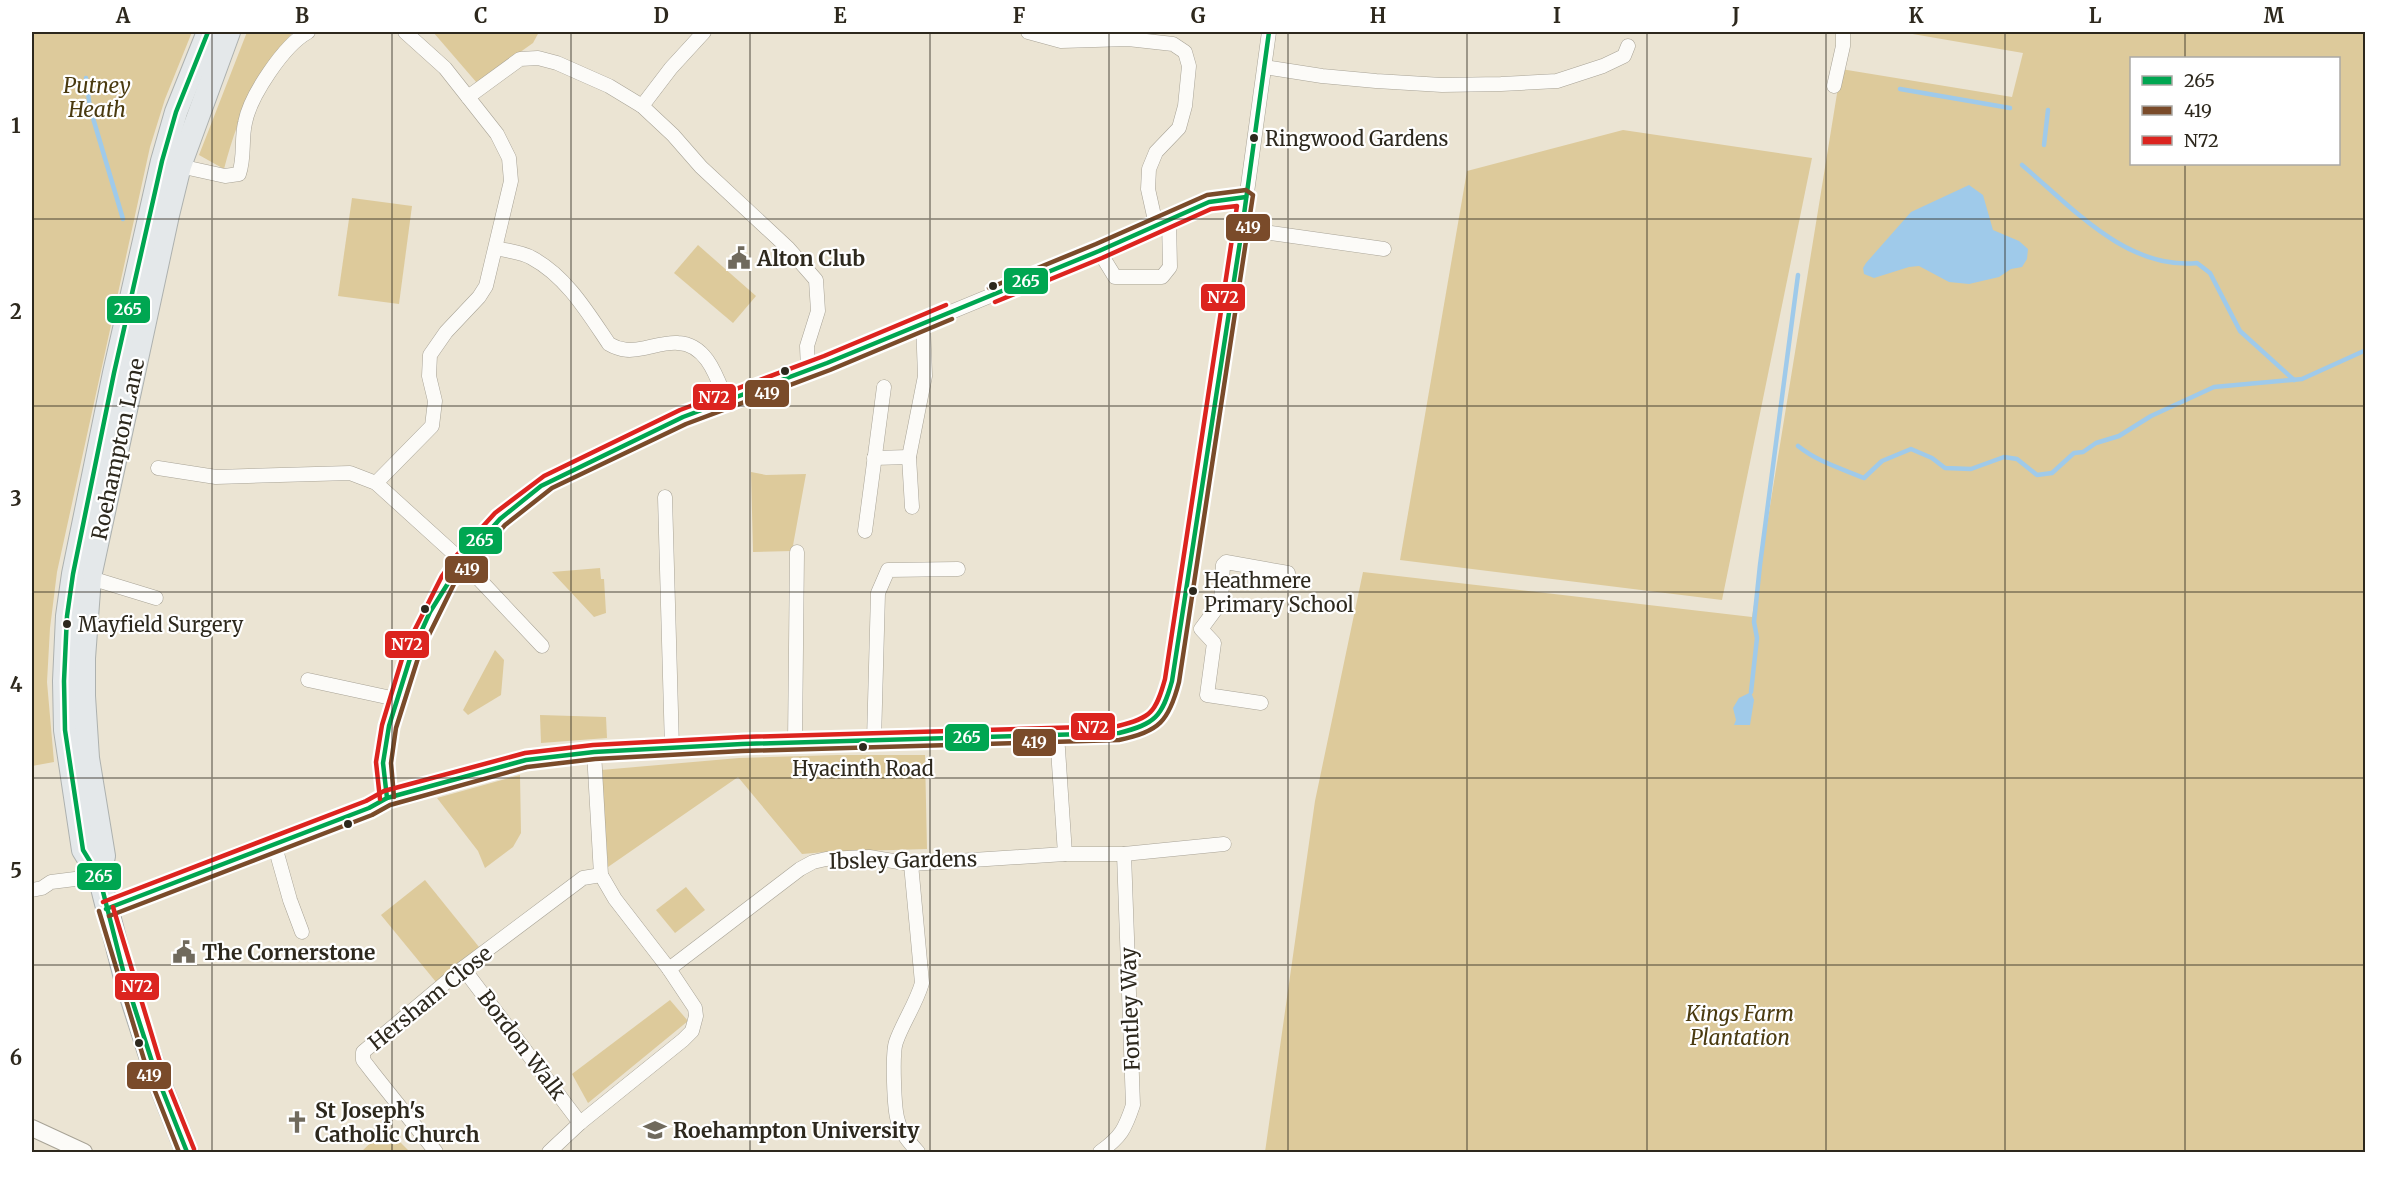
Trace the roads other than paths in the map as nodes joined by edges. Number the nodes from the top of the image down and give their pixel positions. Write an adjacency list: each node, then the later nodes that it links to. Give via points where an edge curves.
1 (208, 32): 14 (highway, Roehampton Lane, via 176,112)
2 (229, 32): 14 (highway, Roehampton Lane)
3 (308, 32): 14 (street, via 298,37 262,84 245,122 244,161 239,174 225,176)
4 (405, 32): 12 (street, via 445,68)
5 (704, 32): 13 (street)
6 (1028, 32): 16 (street, via 1061,41 1128,39 1173,44 1185,52 1189,66 1179,128 1156,153 1149,168 1148,189)
7 (1269, 32): 10 (street)
8 (1843, 32): 11 (street)
9 (1628, 46): 10 (street, via 1624,56 1557,81 1442,85 1322,76)
10 (1265, 67): 15 (street)
11 (1834, 86)
12 (468, 97): 13 (street, via 520,59 538,58 609,86); 18 (street, via 497,134 508,158 511,181)
13 (642, 106): 22 (street, via 816,280 818,311 807,346)
14 (171, 164): 36 (highway, Roehampton Lane, via 95,460)
15 (1246, 197): 16 (street, via 1209,202); 17 (street)
16 (1162, 223): 20 (street); 20 (street, via 1170,267 1162,277 1115,277)
17 (1242, 229): 19 (street); 38 (street)
18 (496, 248): 24 (street, via 530,256 547,268 562,281 609,344 619,350 678,343 694,347 714,369); 28 (street, via 486,286 430,356 429,376 435,401 432,426)
19 (1384, 249)
20 (1099, 251): 21 (street)
21 (923, 322): 22 (street); 25 (street, via 925,376)
22 (808, 370): 24 (street)
23 (884, 387): 26 (street)
24 (726, 400): 33 (street, via 541,486 500,519)
25 (909, 457): 26 (street); 30 (street)
26 (874, 458): 31 (street)
27 (158, 468): 28 (street, via 216,477 350,473)
28 (376, 483): 33 (street)
29 (665, 497): 47 (street)
30 (912, 507)
31 (865, 531)
32 (797, 552): 46 (street)
33 (462, 561): 40 (street); 42 (street, via 430,612)
34 (958, 569): 45 (street, via 888,570 878,592)
35 (1288, 573): 39 (street, via 1226,562 1221,602)
36 (82, 576): 37 (street); 56 (highway, Roehampton Lane, via 64,646 65,730 83,850)
37 (156, 598)
38 (1180, 625): 39 (street); 44 (street, via 1165,709 1156,720 1119,733)
39 (1201, 629): 43 (street, via 1214,643 1207,695)
40 (542, 646)
41 (308, 680): 42 (street)
42 (396, 699): 49 (street, via 383,763)
43 (1261, 703)
44 (1058, 734): 45 (street); 52 (street)
45 (874, 740): 46 (street)
46 (795, 742): 47 (street)
47 (672, 748): 48 (street)
48 (594, 752): 49 (street, via 517,762); 55 (street)
49 (387, 798): 50 (street)
50 (274, 843): 58 (street); 59 (street)
51 (1224, 844): 53 (street, Ibsley Gardens)
52 (1065, 854): 53 (street, Ibsley Gardens); 54 (street, Ibsley Gardens)
53 (1124, 854): 69 (street, Fontley Way, via 1133,1105 1124,1130)
54 (911, 864): 61 (street, Ibsley Gardens, via 869,857 813,862); 68 (street, via 922,983 895,1045 894,1072 897,1120)
55 (601, 874): 60 (street, Hersham Close, via 583,878); 61 (street, via 615,899)
56 (99, 876): 57 (street, via 51,882); 58 (highway, Roehampton Lane)
57 (32, 890)
58 (106, 909): 65 (highway, Roehampton Lane, via 156,1074)
59 (302, 932)
60 (463, 968): 62 (street, Bordon Walk); 66 (street, Hersham Close, via 363,1052 363,1060)
61 (669, 969): 62 (street, via 695,1008 692,1030)
62 (580, 1123): 67 (street)
63 (32, 1128): 64 (street)
64 (84, 1152)
65 (187, 1152)
66 (436, 1152)
67 (549, 1152)
68 (918, 1152)
69 (1101, 1152)

